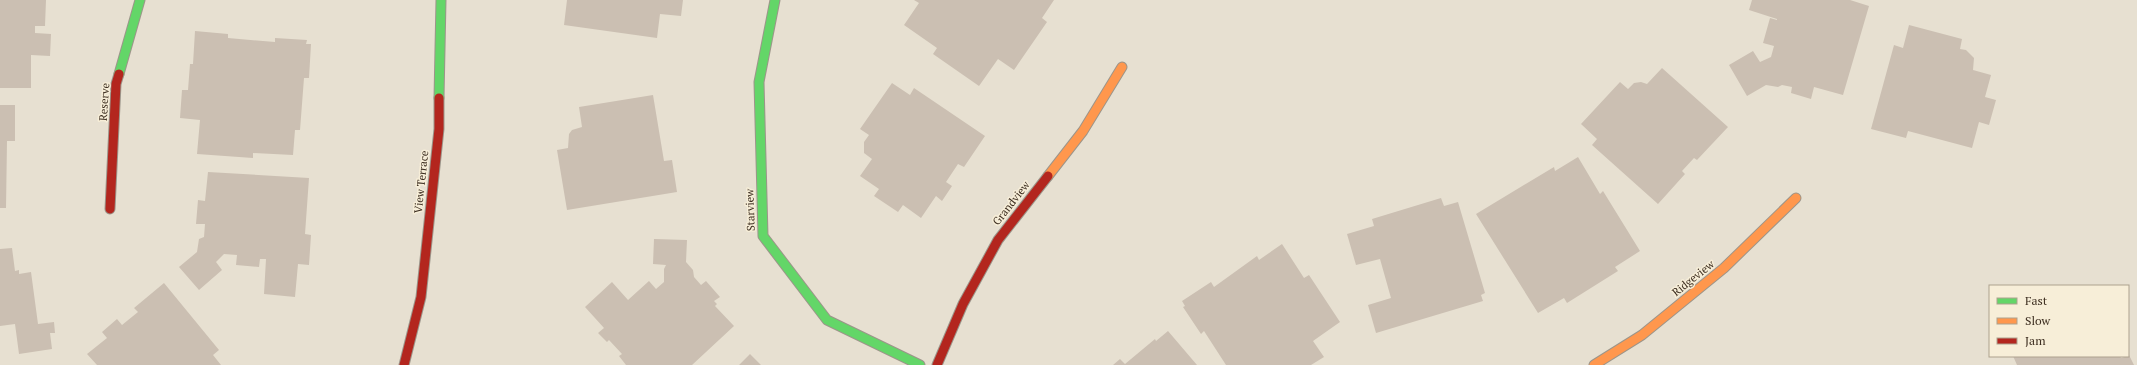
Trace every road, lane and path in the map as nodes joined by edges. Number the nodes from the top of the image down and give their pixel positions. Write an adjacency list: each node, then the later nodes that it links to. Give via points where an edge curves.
1 (140, 0): 6 (street, Reserve, via 116,84)
2 (441, 0): 7 (street, View Terrace, via 439,129 421,297)
3 (775, 0): 8 (street, Starview, via 759,82 763,236 827,320)
4 (1122, 67): 9 (street, Grandview, via 1083,131 998,240 963,304)
5 (1796, 198): 10 (street, Ridgeview, via 1724,268 1642,335)
6 (110, 209)
7 (404, 365)
8 (920, 365)
9 (937, 365)
10 (1594, 365)

